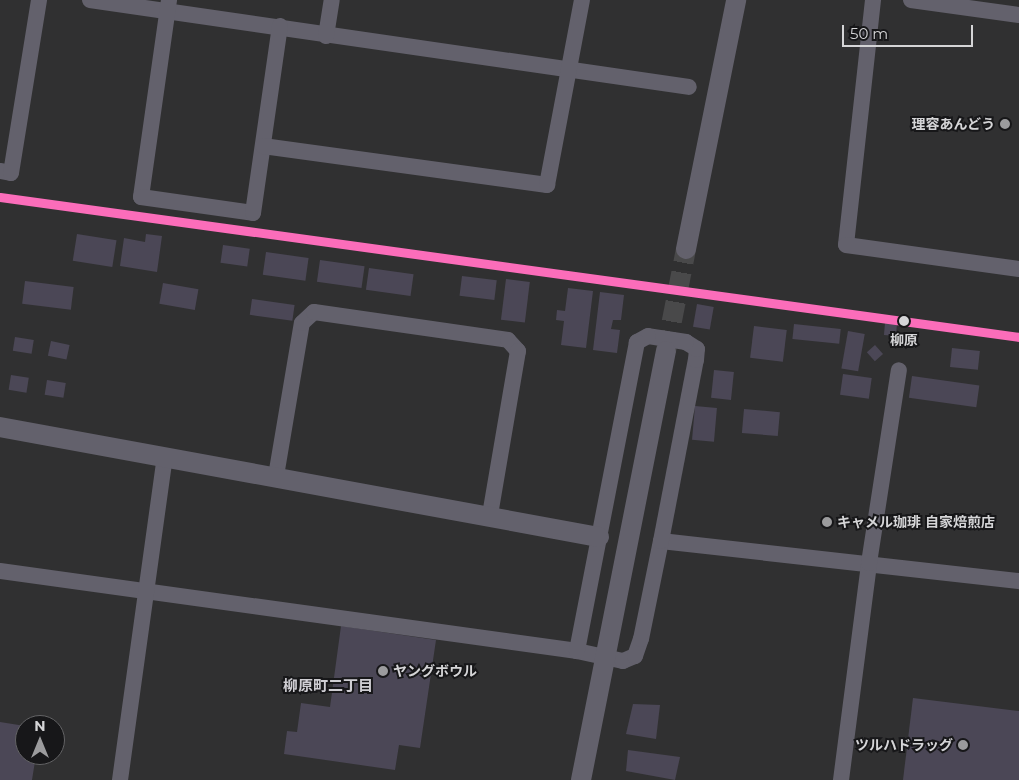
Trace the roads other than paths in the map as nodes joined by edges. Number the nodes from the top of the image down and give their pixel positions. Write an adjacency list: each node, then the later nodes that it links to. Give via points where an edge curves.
1 (39, 0): 15 (street, via 11,173)
2 (90, 0): 8 (street)
3 (332, 0): 11 (street)
4 (582, 0): 12 (street)
5 (736, 0): 16 (street)
6 (873, 0): 17 (street, via 846,245)
7 (910, 0): 9 (street)
8 (169, 6): 10 (street); 14 (street, via 141,196 253,213)
9 (1019, 14)
10 (280, 26): 11 (street); 14 (street)
11 (326, 36): 12 (street)
12 (569, 71): 13 (street); 14 (street, via 547,186)
13 (689, 87)
14 (263, 146)
15 (0, 171)
16 (686, 249)
17 (1019, 269)
18 (666, 351): 31 (street)
19 (899, 370): 26 (street)
20 (0, 427): 21 (street)
21 (165, 457): 22 (street); 29 (street)
22 (276, 476): 23 (street); 23 (street, via 302,323 314,312 508,340 518,351)
23 (490, 515): 24 (street)
24 (599, 537): 25 (street, via 637,342 648,336 686,342 697,349); 30 (street)
25 (661, 541): 26 (street); 31 (street, via 635,656 623,661)
26 (869, 563): 28 (street); 34 (street)
27 (0, 571): 29 (street)
28 (1019, 581)
29 (146, 592): 30 (street); 32 (street)
30 (577, 651): 31 (street)
31 (605, 658): 33 (street)
32 (120, 780)
33 (580, 780)
34 (841, 780)

